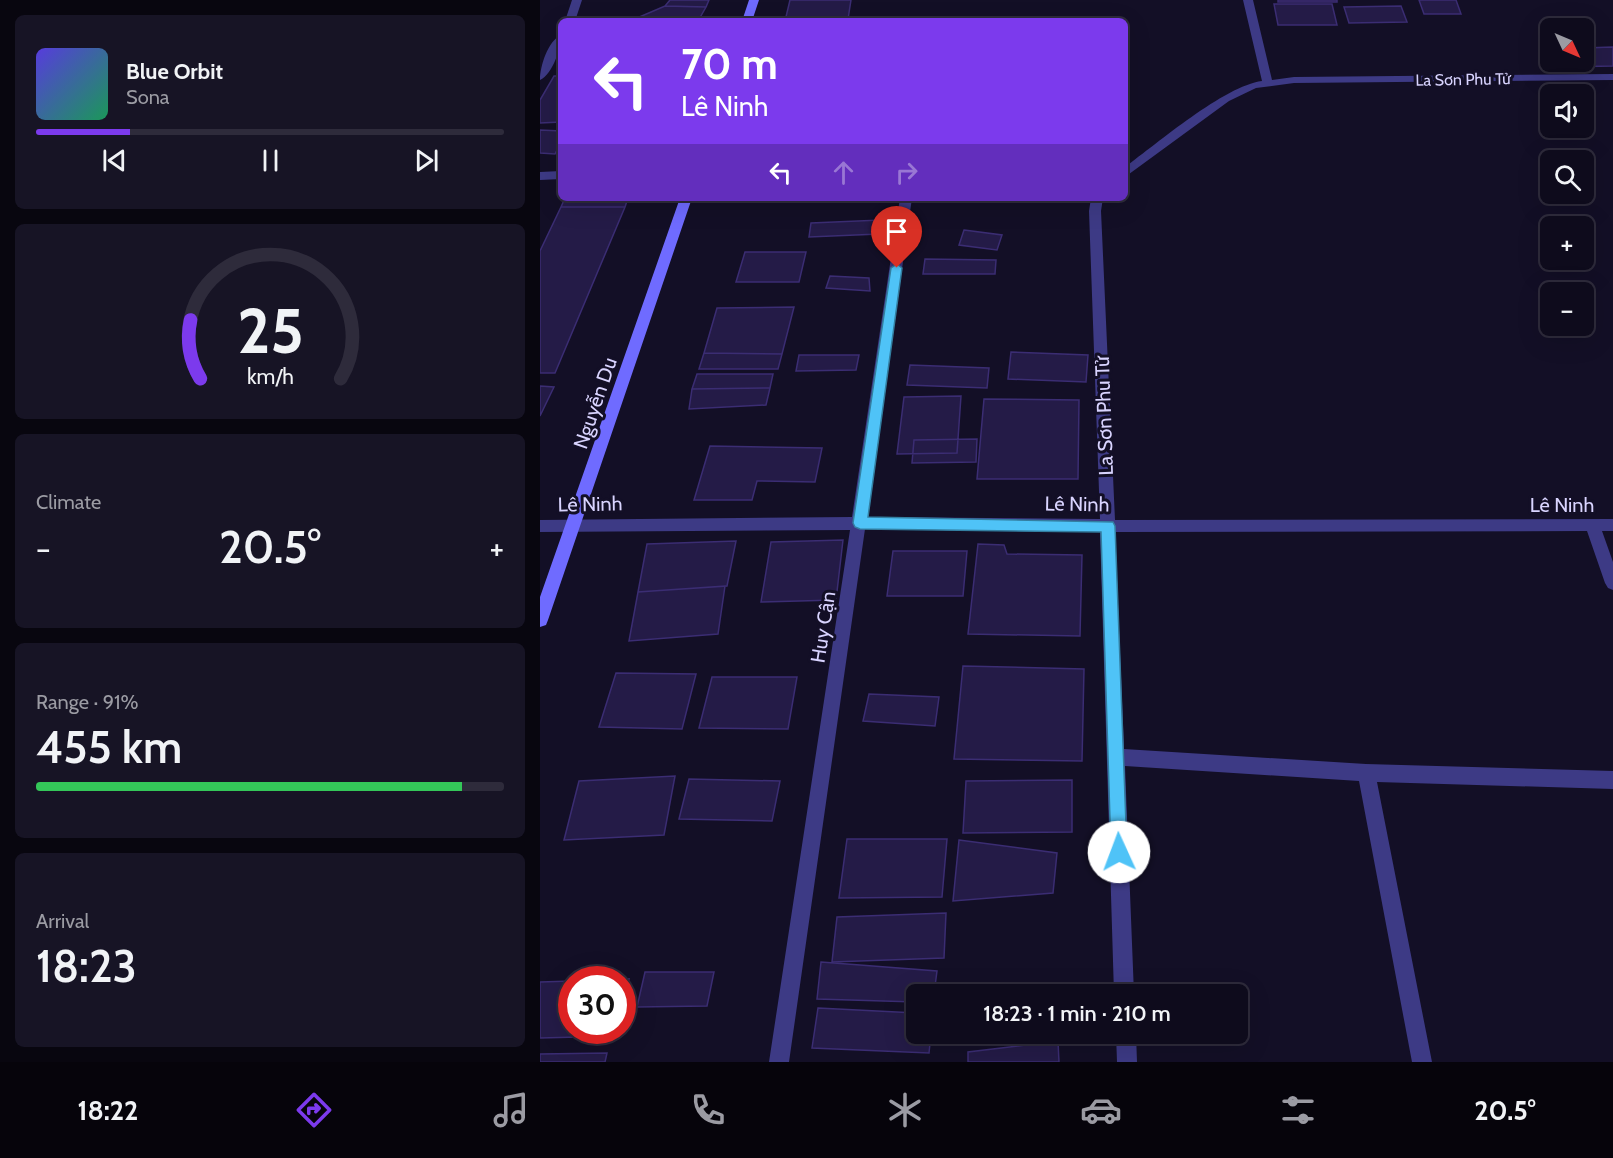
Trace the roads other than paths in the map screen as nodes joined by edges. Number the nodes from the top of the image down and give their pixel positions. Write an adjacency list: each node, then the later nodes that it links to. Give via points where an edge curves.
1 (578, 0): 4 (street)
2 (754, 0): 5 (main road)
3 (1248, 0): 9 (street)
4 (571, 18)
5 (748, 18)
6 (558, 44): 7 (street)
7 (540, 77)
8 (1613, 77): 9 (street, La Sơn Phu Tử)
9 (1268, 83): 10 (street, La Sơn Phu Tử, via 1254,85 1225,99)
10 (1128, 171)
11 (540, 176): 12 (street)
12 (558, 176)
13 (685, 201): 17 (main road, Nguyễn Du)
14 (906, 201): 16 (street, Huy Cận)
15 (1097, 201): 20 (street, La Sơn Phu Tử)
16 (860, 523): 17 (street, Lê Ninh); 20 (street, Lê Ninh); 29 (street, Huy Cận)
17 (573, 525): 19 (street, Lê Ninh); 23 (main road, Nguyễn Du)
18 (1613, 525): 21 (street, Lê Ninh)
19 (540, 526)
20 (1108, 526): 21 (street, Lê Ninh); 24 (street, La Sơn Phu Tử)
21 (1592, 526): 22 (street)
22 (1613, 584)
23 (540, 620)
24 (1116, 757): 25 (street); 27 (street, La Sơn Phu Tử)
25 (1366, 773): 26 (street); 31 (street)
26 (1613, 780)
27 (1124, 984)
28 (1126, 1044): 30 (street)
29 (779, 1062)
30 (1127, 1062)
31 (1422, 1062)

